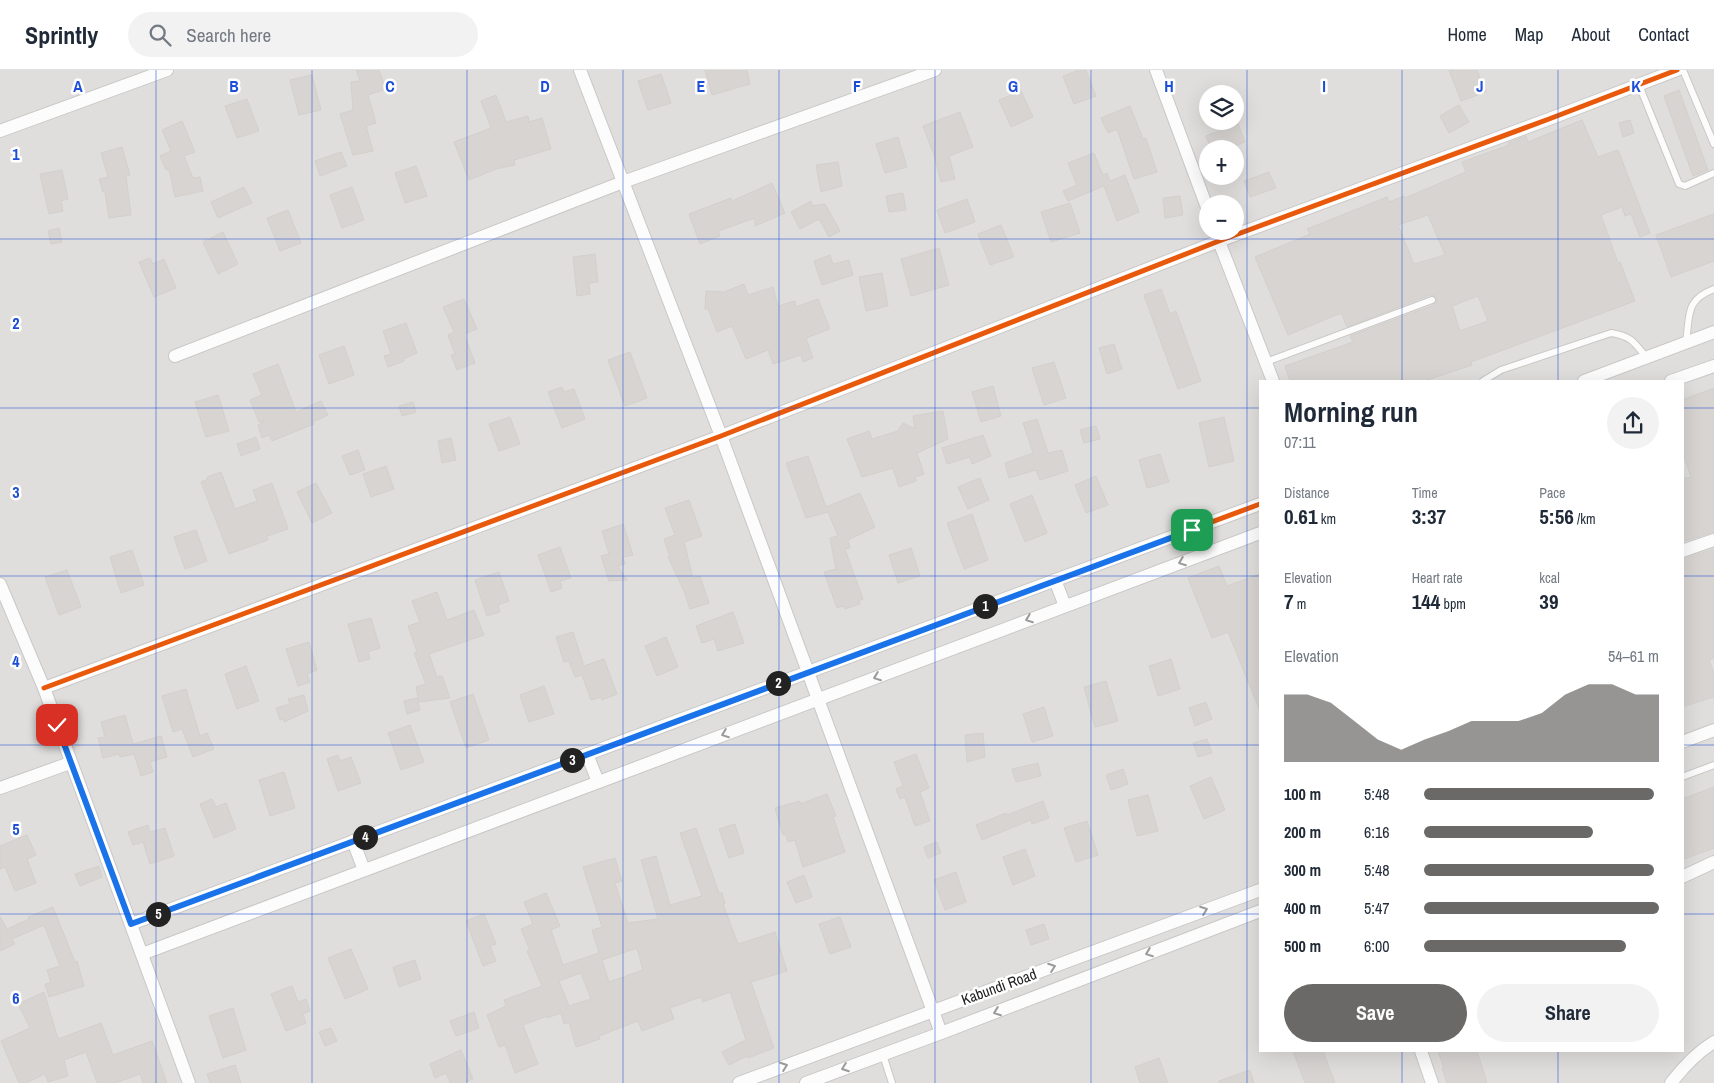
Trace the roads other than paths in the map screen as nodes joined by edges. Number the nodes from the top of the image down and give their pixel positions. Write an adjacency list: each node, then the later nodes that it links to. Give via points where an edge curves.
1 (167, 70): 8 (street)
2 (580, 70): 11 (street)
3 (935, 70): 11 (street)
4 (1156, 70): 12 (street)
5 (1677, 70): 7 (street)
6 (1683, 70): 9 (lane)
7 (1639, 85): 10 (lane, via 1679,184 1685,186); 13 (street)
8 (0, 131)
9 (1714, 144)
10 (1714, 173)
11 (624, 182): 20 (street); 28 (street)
12 (1202, 195)
13 (1244, 226)
14 (1207, 240): 28 (street)
15 (1219, 240): 22 (street)
16 (1714, 289): 19 (lane, via 1701,294 1692,303)
17 (1432, 300): 22 (lane)
18 (1714, 332): 19 (street)
19 (1686, 342): 21 (street)
20 (175, 356)
21 (1646, 357): 25 (lane, via 1625,335 1611,333 1502,370); 26 (street)
22 (1266, 362): 24 (street)
23 (1714, 366): 27 (street)
24 (1273, 380)
25 (1484, 380)
26 (1587, 380)
27 (1674, 380)
28 (721, 436): 36 (street); 37 (street)
29 (1259, 504): 33 (street)
30 (1259, 533): 35 (street, one-way to 35)
31 (1714, 540): 32 (street)
32 (1684, 550)
33 (1055, 580): 35 (street); 36 (street)
34 (0, 584): 37 (street)
35 (1065, 606): 38 (street, one-way to 38)
36 (808, 672): 38 (street); 41 (street)
37 (44, 688): 42 (street)
38 (818, 699): 45 (street, one-way to 45); 55 (street)
39 (1714, 730): 40 (street)
40 (1684, 741)
41 (587, 754): 45 (street); 47 (street)
42 (70, 763): 46 (street); 53 (street)
43 (1714, 765): 44 (lane)
44 (1684, 776)
45 (598, 782): 49 (street)
46 (0, 788)
47 (353, 841): 49 (street); 53 (street)
48 (1714, 862): 50 (street)
49 (364, 870): 54 (street)
50 (1684, 876)
51 (1259, 890): 55 (street, Kabundi Road, one-way to 51)
52 (1259, 911): 56 (street, Kabundi Road, one-way to 56)
53 (131, 924): 54 (street)
54 (142, 954): 60 (street)
55 (933, 1012): 56 (street); 61 (street, Kabundi Road, one-way to 55)
56 (941, 1033): 59 (street, Kabundi Road)
57 (1714, 1042): 65 (street, via 1683,1066)
58 (1420, 1052): 64 (street)
59 (883, 1055): 62 (street, Kabundi Road, one-way to 62); 63 (lane)
60 (189, 1083)
61 (739, 1083)
62 (806, 1083)
63 (892, 1083)
64 (1432, 1083)
65 (1671, 1083)

